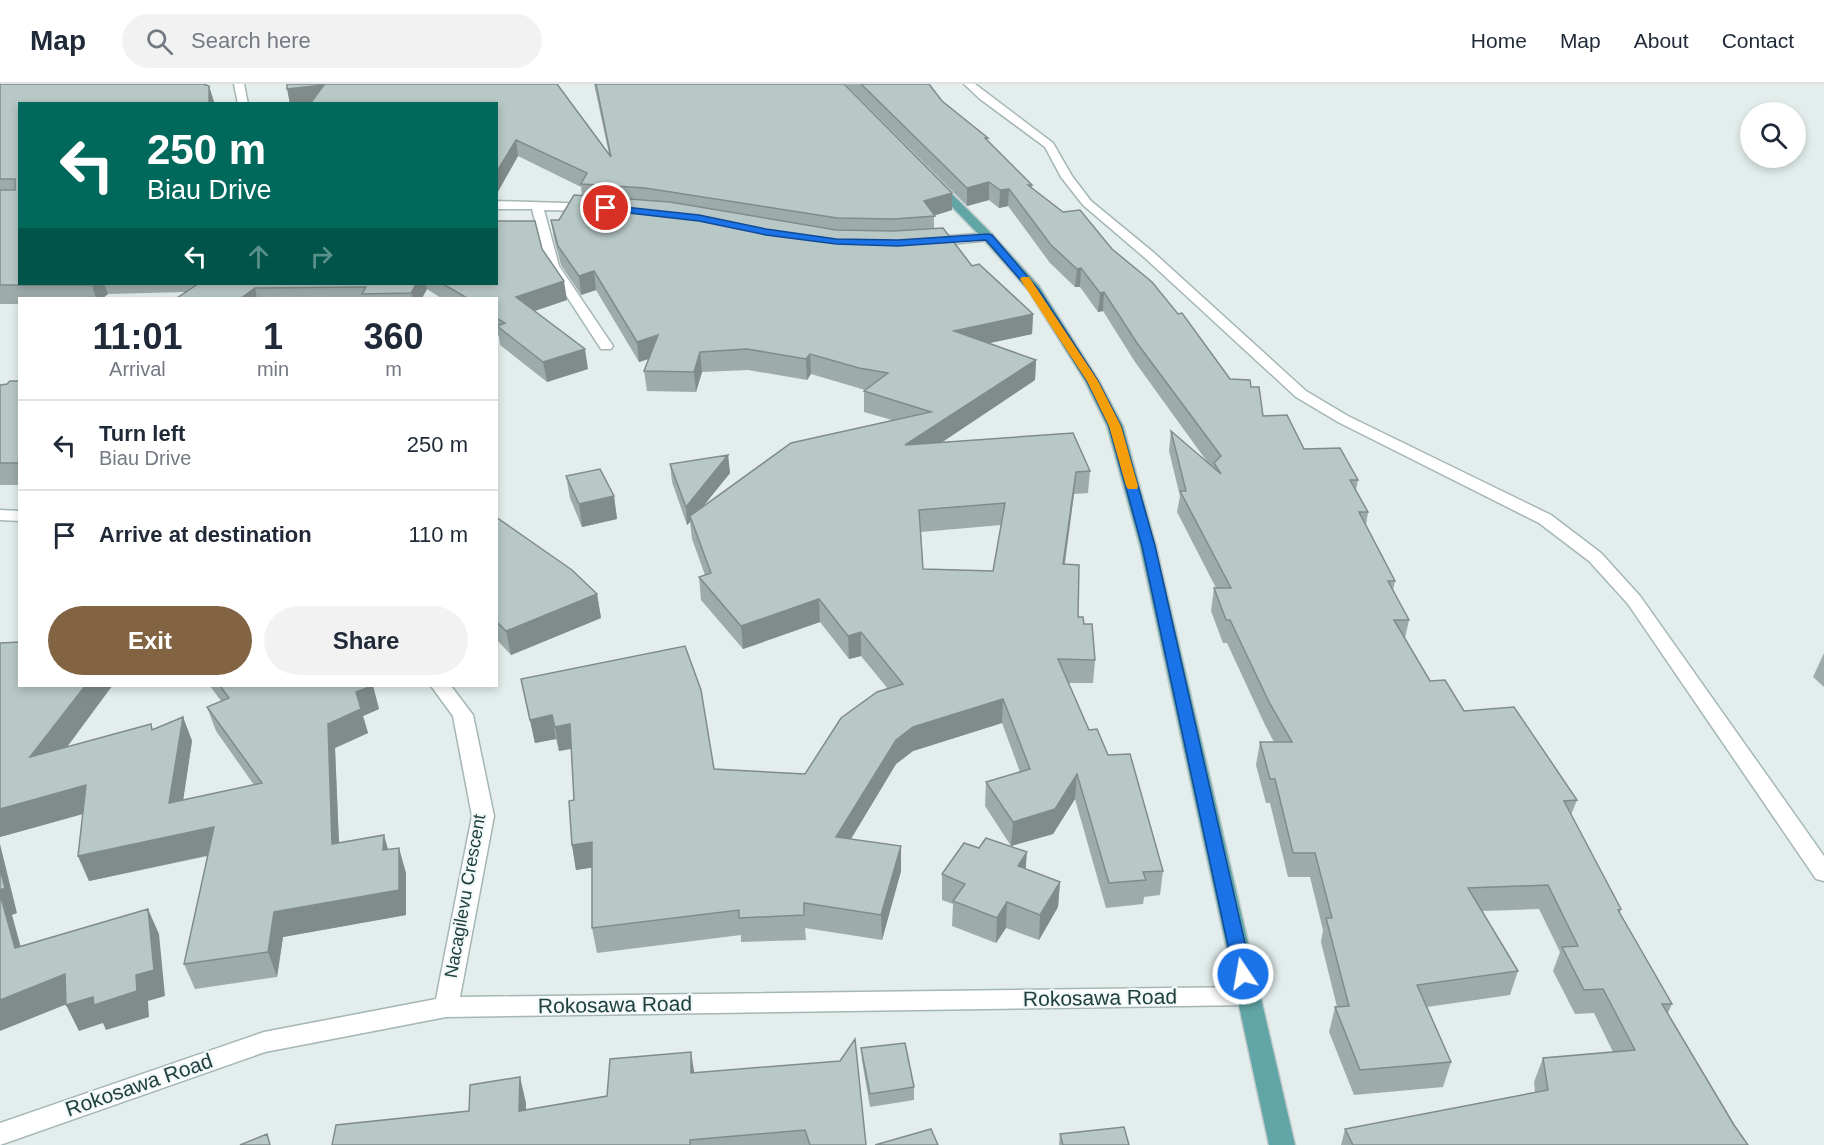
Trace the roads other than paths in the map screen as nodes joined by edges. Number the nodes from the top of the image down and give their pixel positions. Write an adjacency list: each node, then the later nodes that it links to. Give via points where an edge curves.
1 (239, 84): 3 (street)
2 (969, 84): 14 (street, via 1049,145 1086,203 1301,394 1343,419 1516,503 1554,525 1595,557 1634,600)
3 (243, 102)
4 (921, 169): 8 (main road)
5 (498, 205): 6 (street)
6 (537, 205): 7 (street); 10 (street, via 553,266)
7 (606, 208)
8 (988, 237): 9 (street); 15 (main road, via 1034,290 1092,381 1115,426 1148,546)
9 (919, 242)
10 (606, 346)
11 (0, 515): 12 (street)
12 (18, 516)
13 (442, 687): 16 (street, Nacagilevu Crescent, via 463,715 483,816)
14 (1824, 873)
15 (1248, 996): 16 (street, Rokosawa Road); 18 (main road)
16 (446, 1007): 17 (street, Rokosawa Road, via 264,1042)
17 (0, 1134)
18 (1282, 1145)

